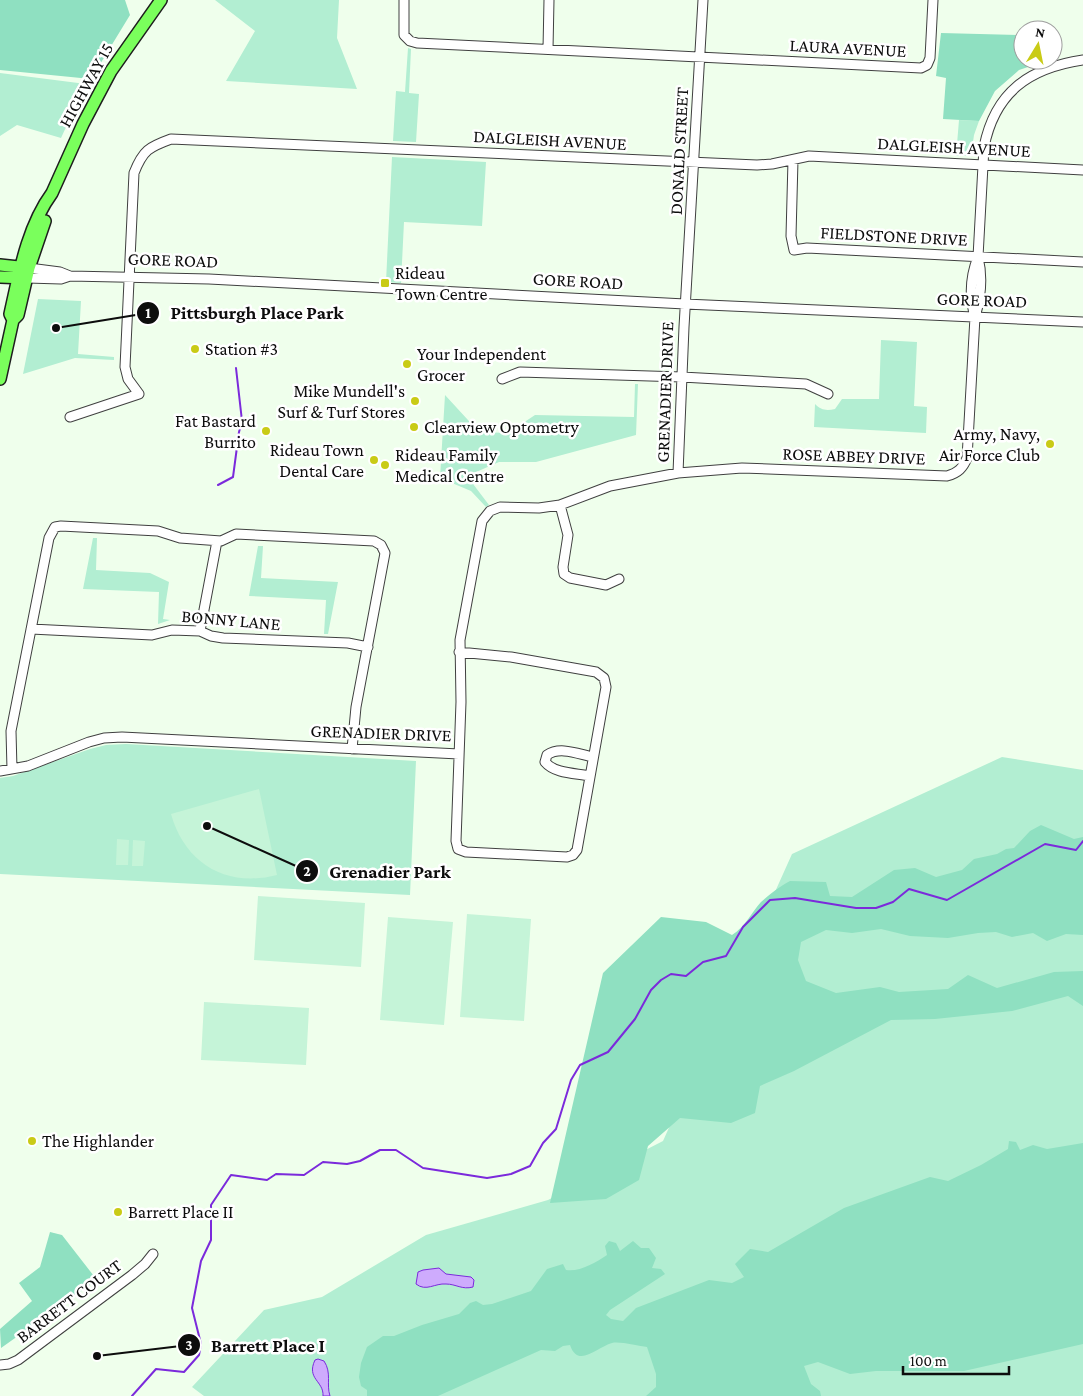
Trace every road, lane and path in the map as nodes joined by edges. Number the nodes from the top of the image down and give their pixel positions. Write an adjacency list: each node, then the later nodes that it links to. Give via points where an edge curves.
1 (161, 0): 16 (main road, HIGHWAY 15, via 110,71 52,193 51,205)
2 (404, 0): 6 (street, via 404,35 417,43)
3 (549, 0): 6 (street)
4 (703, 0): 7 (street, DONALD STREET)
5 (933, 0): 7 (street, LAURA AVENUE, via 930,58 921,68)
6 (548, 49): 7 (street)
7 (700, 57): 10 (street, DONALD STREET)
8 (1083, 60): 11 (street, ROSE ABBEY DRIVE, via 1042,70 1011,90 992,117)
9 (794, 160): 10 (street, DALGLEISH AVENUE, via 757,166); 11 (street, DALGLEISH AVENUE, via 809,156); 13 (street, FIELDSTONE DRIVE, via 791,236 794,250)
10 (695, 163): 17 (street, DALGLEISH AVENUE, via 171,139 153,146 140,158 134,173); 19 (street, DONALD STREET)
11 (982, 165): 12 (street, DALGLEISH AVENUE); 13 (street, ROSE ABBEY DRIVE)
12 (1083, 170)
13 (978, 256): 14 (street, FIELDSTONE DRIVE); 20 (street, ROSE ABBEY DRIVE, via 972,270 971,301)
14 (1083, 262)
15 (0, 265): 16 (main road, GORE ROAD)
16 (24, 273): 17 (street, GORE ROAD, via 60,279 70,276); 18 (main road, GORE ROAD); 24 (main road, HIGHWAY 15, via 18,316 13,320)
17 (129, 276): 19 (street, GORE ROAD); 26 (street, DALGLEISH AVENUE, via 125,367 128,380 139,394)
18 (0, 277)
19 (686, 304): 20 (street, GORE ROAD); 22 (street, GRENADIER DRIVE)
20 (975, 317): 21 (street, GORE ROAD); 27 (street, ROSE ABBEY DRIVE, via 967,458 956,474 742,468)
21 (1083, 322)
22 (682, 377): 23 (street, via 520,372); 25 (street, via 806,384); 27 (street, GRENADIER DRIVE)
23 (502, 379)
24 (0, 380)
25 (828, 394)
26 (70, 417)
27 (678, 474): 28 (street, GRENADIER DRIVE, via 610,486)
28 (560, 505): 30 (street, via 568,535 564,574 570,578 606,584); 34 (street, GRENADIER DRIVE, via 539,508 500,506 485,515)
29 (217, 541): 31 (street, via 180,538 158,531 55,528 49,538); 32 (street); 33 (street, via 236,534 374,541 381,545 385,553)
30 (619, 579)
31 (31, 629): 32 (street, BONNY LANE, via 152,635 172,630); 38 (street, via 11,731)
32 (200, 631): 33 (street, BONNY LANE, via 223,638)
33 (368, 647): 35 (street, via 356,707)
34 (460, 652): 36 (street, GRENADIER DRIVE); 37 (street, via 596,672 604,678 606,687)
35 (352, 749): 36 (street, GRENADIER DRIVE); 38 (street, GRENADIER DRIVE, via 104,738)
36 (459, 754): 40 (street, via 456,841 458,849 466,852 573,855 577,850)
37 (593, 757): 40 (street); 40 (street, via 560,750 547,755 546,762 557,770)
38 (12, 769): 39 (street, GRENADIER DRIVE)
39 (0, 771)
40 (590, 776)
41 (153, 1254): 42 (street, BARRETT COURT, via 145,1264 18,1360)
42 (0, 1365)

